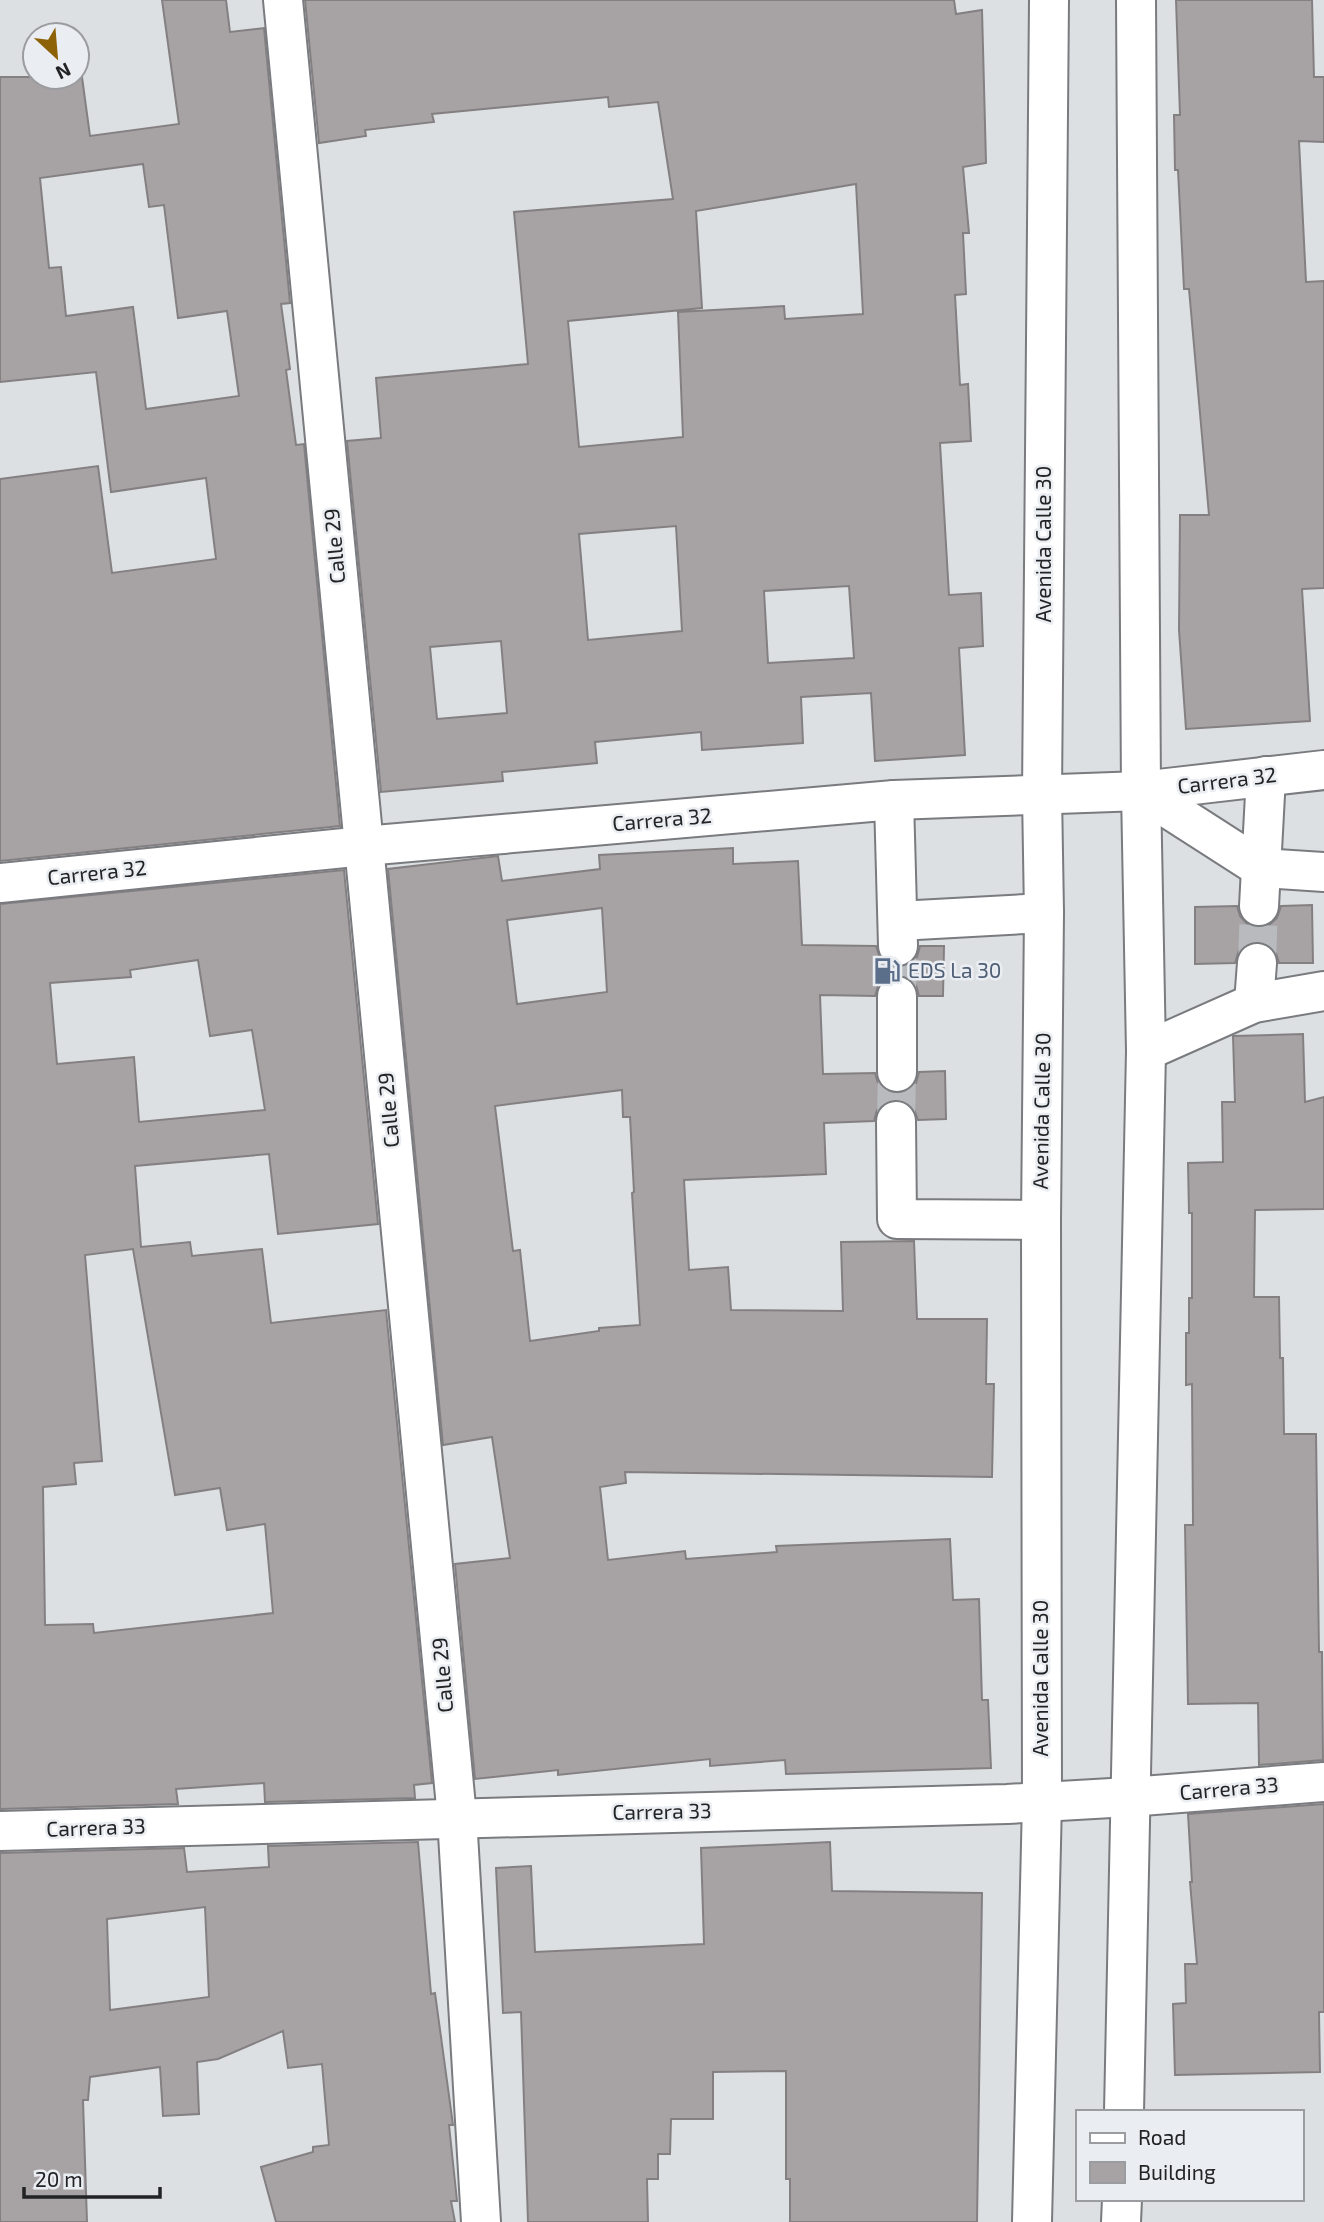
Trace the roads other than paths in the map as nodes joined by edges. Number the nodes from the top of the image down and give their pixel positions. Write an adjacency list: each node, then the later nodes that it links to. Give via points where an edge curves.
1 (283, 0): 9 (main road, Calle 29)
2 (1049, 0): 7 (main road, Avenida Calle 30)
3 (1136, 0): 6 (main road)
4 (1324, 769): 5 (main road, Carrera 32)
5 (1266, 776): 6 (main road, Carrera 32); 10 (main road)
6 (1141, 791): 7 (main road, Carrera 32); 10 (main road); 19 (main road)
7 (1042, 794): 8 (main road, Carrera 32); 14 (main road, Avenida Calle 30)
8 (894, 800): 9 (main road, Carrera 32); 14 (main road, via 898,934)
9 (364, 846): 12 (main road, Carrera 32); 26 (main road, Calle 29)
10 (1261, 868): 11 (main road); 13 (main road)
11 (1324, 872)
12 (0, 883)
13 (1259, 906)
14 (1044, 914): 22 (main road, Avenida Calle 30)
15 (1256, 963): 18 (main road)
16 (1324, 991): 18 (main road)
17 (897, 996): 20 (main road)
18 (1254, 1003): 19 (main road)
19 (1146, 1051): 24 (main road)
20 (897, 1072)
21 (896, 1121): 22 (main road, via 897,1219)
22 (1041, 1220): 25 (main road, Avenida Calle 30)
23 (1324, 1782): 24 (main road, Carrera 33)
24 (1129, 1797): 25 (main road, Carrera 33); 28 (main road)
25 (1042, 1802): 26 (main road, Carrera 33); 31 (main road, Avenida Calle 30)
26 (457, 1817): 27 (main road, Carrera 33); 30 (main road, Calle 29)
27 (0, 1831)
28 (1124, 2110)
29 (1122, 2201): 32 (main road)
30 (481, 2222)
31 (1032, 2222)
32 (1122, 2222)

